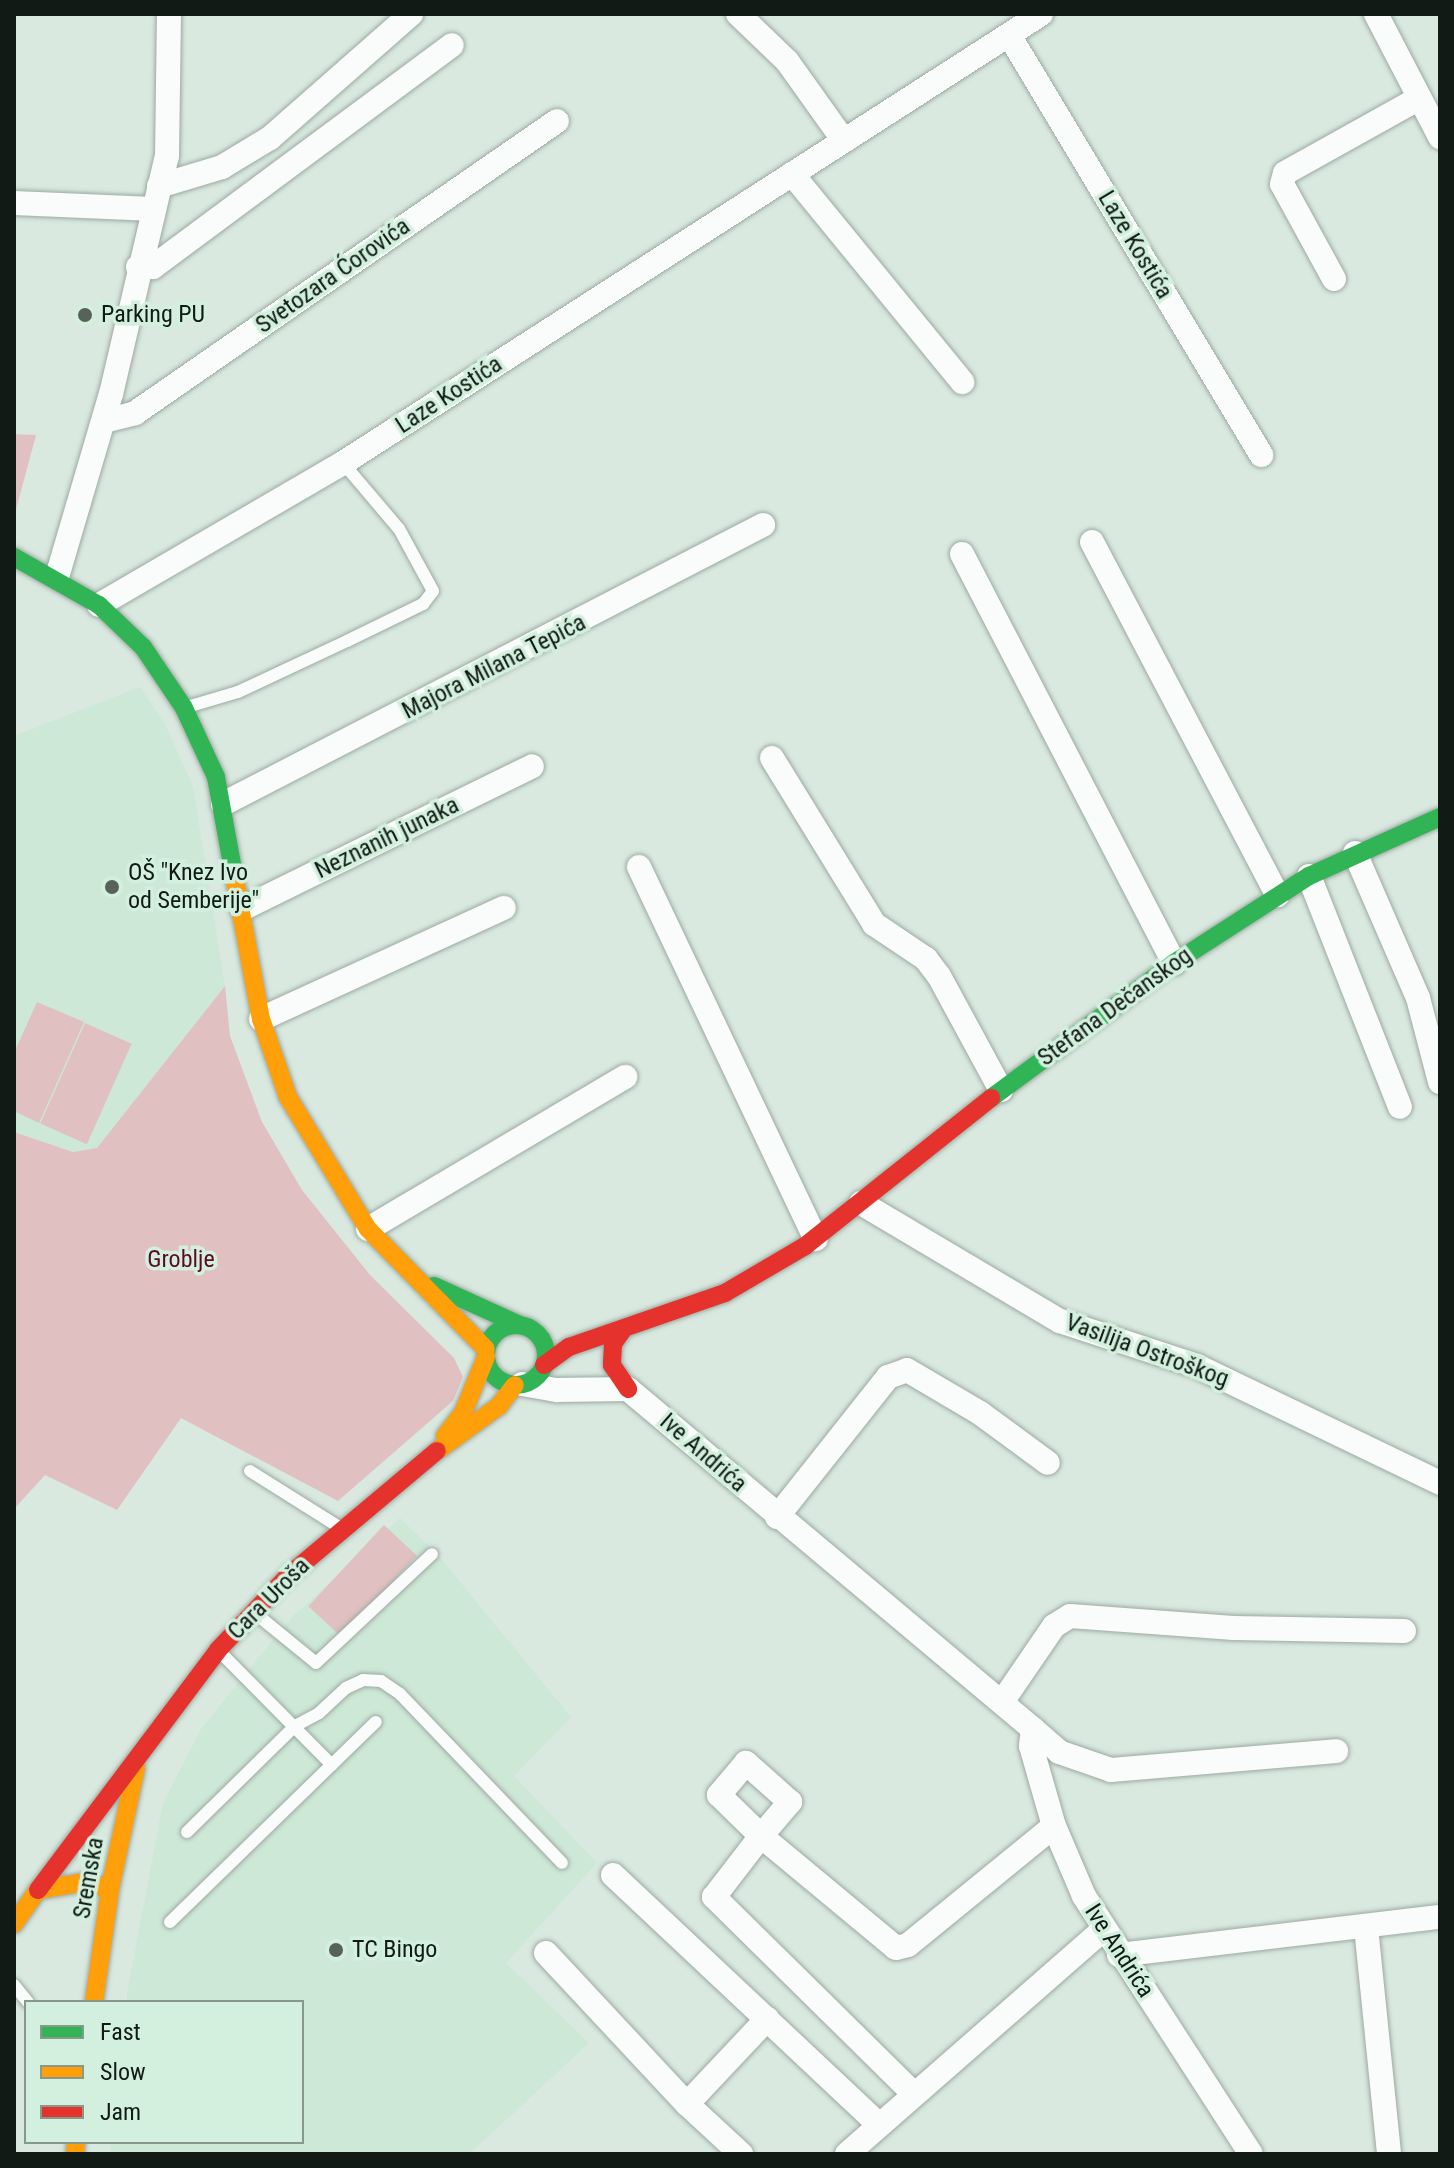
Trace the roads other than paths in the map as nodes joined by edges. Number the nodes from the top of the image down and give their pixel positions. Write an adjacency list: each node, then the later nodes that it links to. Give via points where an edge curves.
1 (169, 14): 13 (street, via 172,75)
2 (411, 14): 13 (street, via 270,138)
3 (738, 14): 11 (street, via 787,61)
4 (1041, 14): 6 (street, Laze Kostića)
5 (1376, 14): 8 (street)
6 (1009, 35): 11 (street, Laze Kostića); 19 (street, Laze Kostića)
7 (452, 45): 15 (street, via 153,267)
8 (1420, 98): 10 (street); 16 (street, via 1285,173 1282,184)
9 (557, 121): 18 (street, Svetozara Ćorovića, via 135,413)
10 (1440, 137)
11 (844, 141): 12 (street, Laze Kostića)
12 (792, 174): 17 (street); 20 (street, Laze Kostića)
13 (157, 198): 14 (street); 15 (street)
14 (14, 203)
15 (138, 267): 18 (street)
16 (1334, 279)
17 (962, 382)
18 (104, 421): 25 (street)
19 (1261, 455)
20 (343, 463): 26 (street, Laze Kostića); 27 (lane, via 399,529 433,591 423,604 347,641 238,692)
21 (763, 525): 30 (street, Majora Milana Tepića)
22 (1092, 542): 35 (street)
23 (962, 554): 38 (street)
24 (14, 557): 25 (main road)
25 (57, 577): 26 (main road)
26 (99, 605): 27 (main road, via 143,647)
27 (184, 708): 30 (main road)
28 (772, 758): 42 (street, via 874,924 926,959 939,976)
29 (532, 766): 37 (street, Neznanih junaka)
30 (223, 804): 37 (main road)
31 (1440, 817): 32 (main road, Stefana Dečanskog)
32 (1355, 853): 34 (main road, Stefana Dečanskog); 41 (street, via 1418,998)
33 (639, 867): 46 (street)
34 (1309, 876): 35 (main road, Stefana Dečanskog); 43 (street)
35 (1277, 895): 38 (main road, Stefana Dečanskog)
36 (504, 908): 39 (street)
37 (242, 909): 39 (main road)
38 (1174, 963): 42 (main road, Stefana Dečanskog)
39 (261, 1019): 45 (main road, via 288,1097)
40 (625, 1077): 45 (street)
41 (1440, 1082)
42 (1001, 1090): 44 (main road, Stefana Dečanskog)
43 (1400, 1107)
44 (861, 1203): 46 (main road, Stefana Dečanskog); 57 (street, Vasilija Ostroškog, via 1060,1321 1197,1366)
45 (368, 1229): 47 (main road)
46 (816, 1239): 48 (main road, Stefana Dečanskog, via 725,1293)
47 (415, 1278): 49 (main road); 51 (main road)
48 (658, 1319): 49 (main road); 50 (main road)
49 (525, 1327): 51 (main road, via 496,1332); 52 (main road, via 542,1340)
50 (622, 1331): 52 (main road, via 569,1347); 53 (main road, via 613,1344 612,1365)
51 (486, 1353): 52 (main road, via 495,1376); 54 (main road, via 463,1413)
52 (530, 1377): 53 (street, via 557,1390); 54 (main road)
53 (628, 1389): 58 (street, Ive Andrića)
54 (427, 1458): 59 (main road, Cara Uroša)
55 (1048, 1463): 58 (street, via 980,1413 907,1370 888,1377)
56 (250, 1471): 59 (lane)
57 (1440, 1483)
58 (777, 1517): 64 (street, Ive Andrića)
59 (342, 1529): 61 (main road, Cara Uroša)
60 (432, 1554): 61 (lane, via 316,1663)
61 (254, 1612): 63 (main road, Cara Uroša)
62 (1404, 1631): 64 (street, via 1234,1628 1070,1616 1054,1626)
63 (218, 1650): 66 (lane); 69 (main road, Cara Uroša)
64 (1002, 1702): 67 (street, Ive Andrića)
65 (376, 1722): 70 (lane)
66 (295, 1726): 70 (lane); 72 (lane); 73 (lane, via 346,1688 363,1680 381,1681 400,1694)
67 (1033, 1729): 68 (street, Ive Andrića, via 1059,1752 1111,1770); 71 (street, Ive Andrića, via 1031,1746)
68 (1336, 1751)
69 (137, 1764): 75 (main road, Sremska); 76 (main road, Cara Uroša, via 101,1802)
70 (332, 1765): 78 (lane)
71 (1054, 1826): 80 (street, Ive Andrića); 85 (street, via 908,1945 896,1948 761,1836 714,1897)
72 (187, 1832)
73 (562, 1863)
74 (613, 1875): 84 (street)
75 (110, 1889): 76 (main road, via 86,1882); 83 (main road, Sremska)
76 (23, 1906)
77 (1440, 1917): 79 (street)
78 (170, 1922)
79 (1366, 1927): 82 (street); 91 (street)
80 (1103, 1930): 82 (street, Ive Andrića); 85 (street)
81 (546, 1953): 86 (street)
82 (1119, 1955): 90 (street, Ive Andrića)
83 (94, 2000)
84 (767, 2019): 86 (street); 87 (street)
85 (914, 2094): 87 (street)
86 (687, 2104): 88 (street)
87 (879, 2125): 89 (street)
88 (741, 2154)
89 (847, 2154)
90 (1251, 2154)
91 (1389, 2154)

